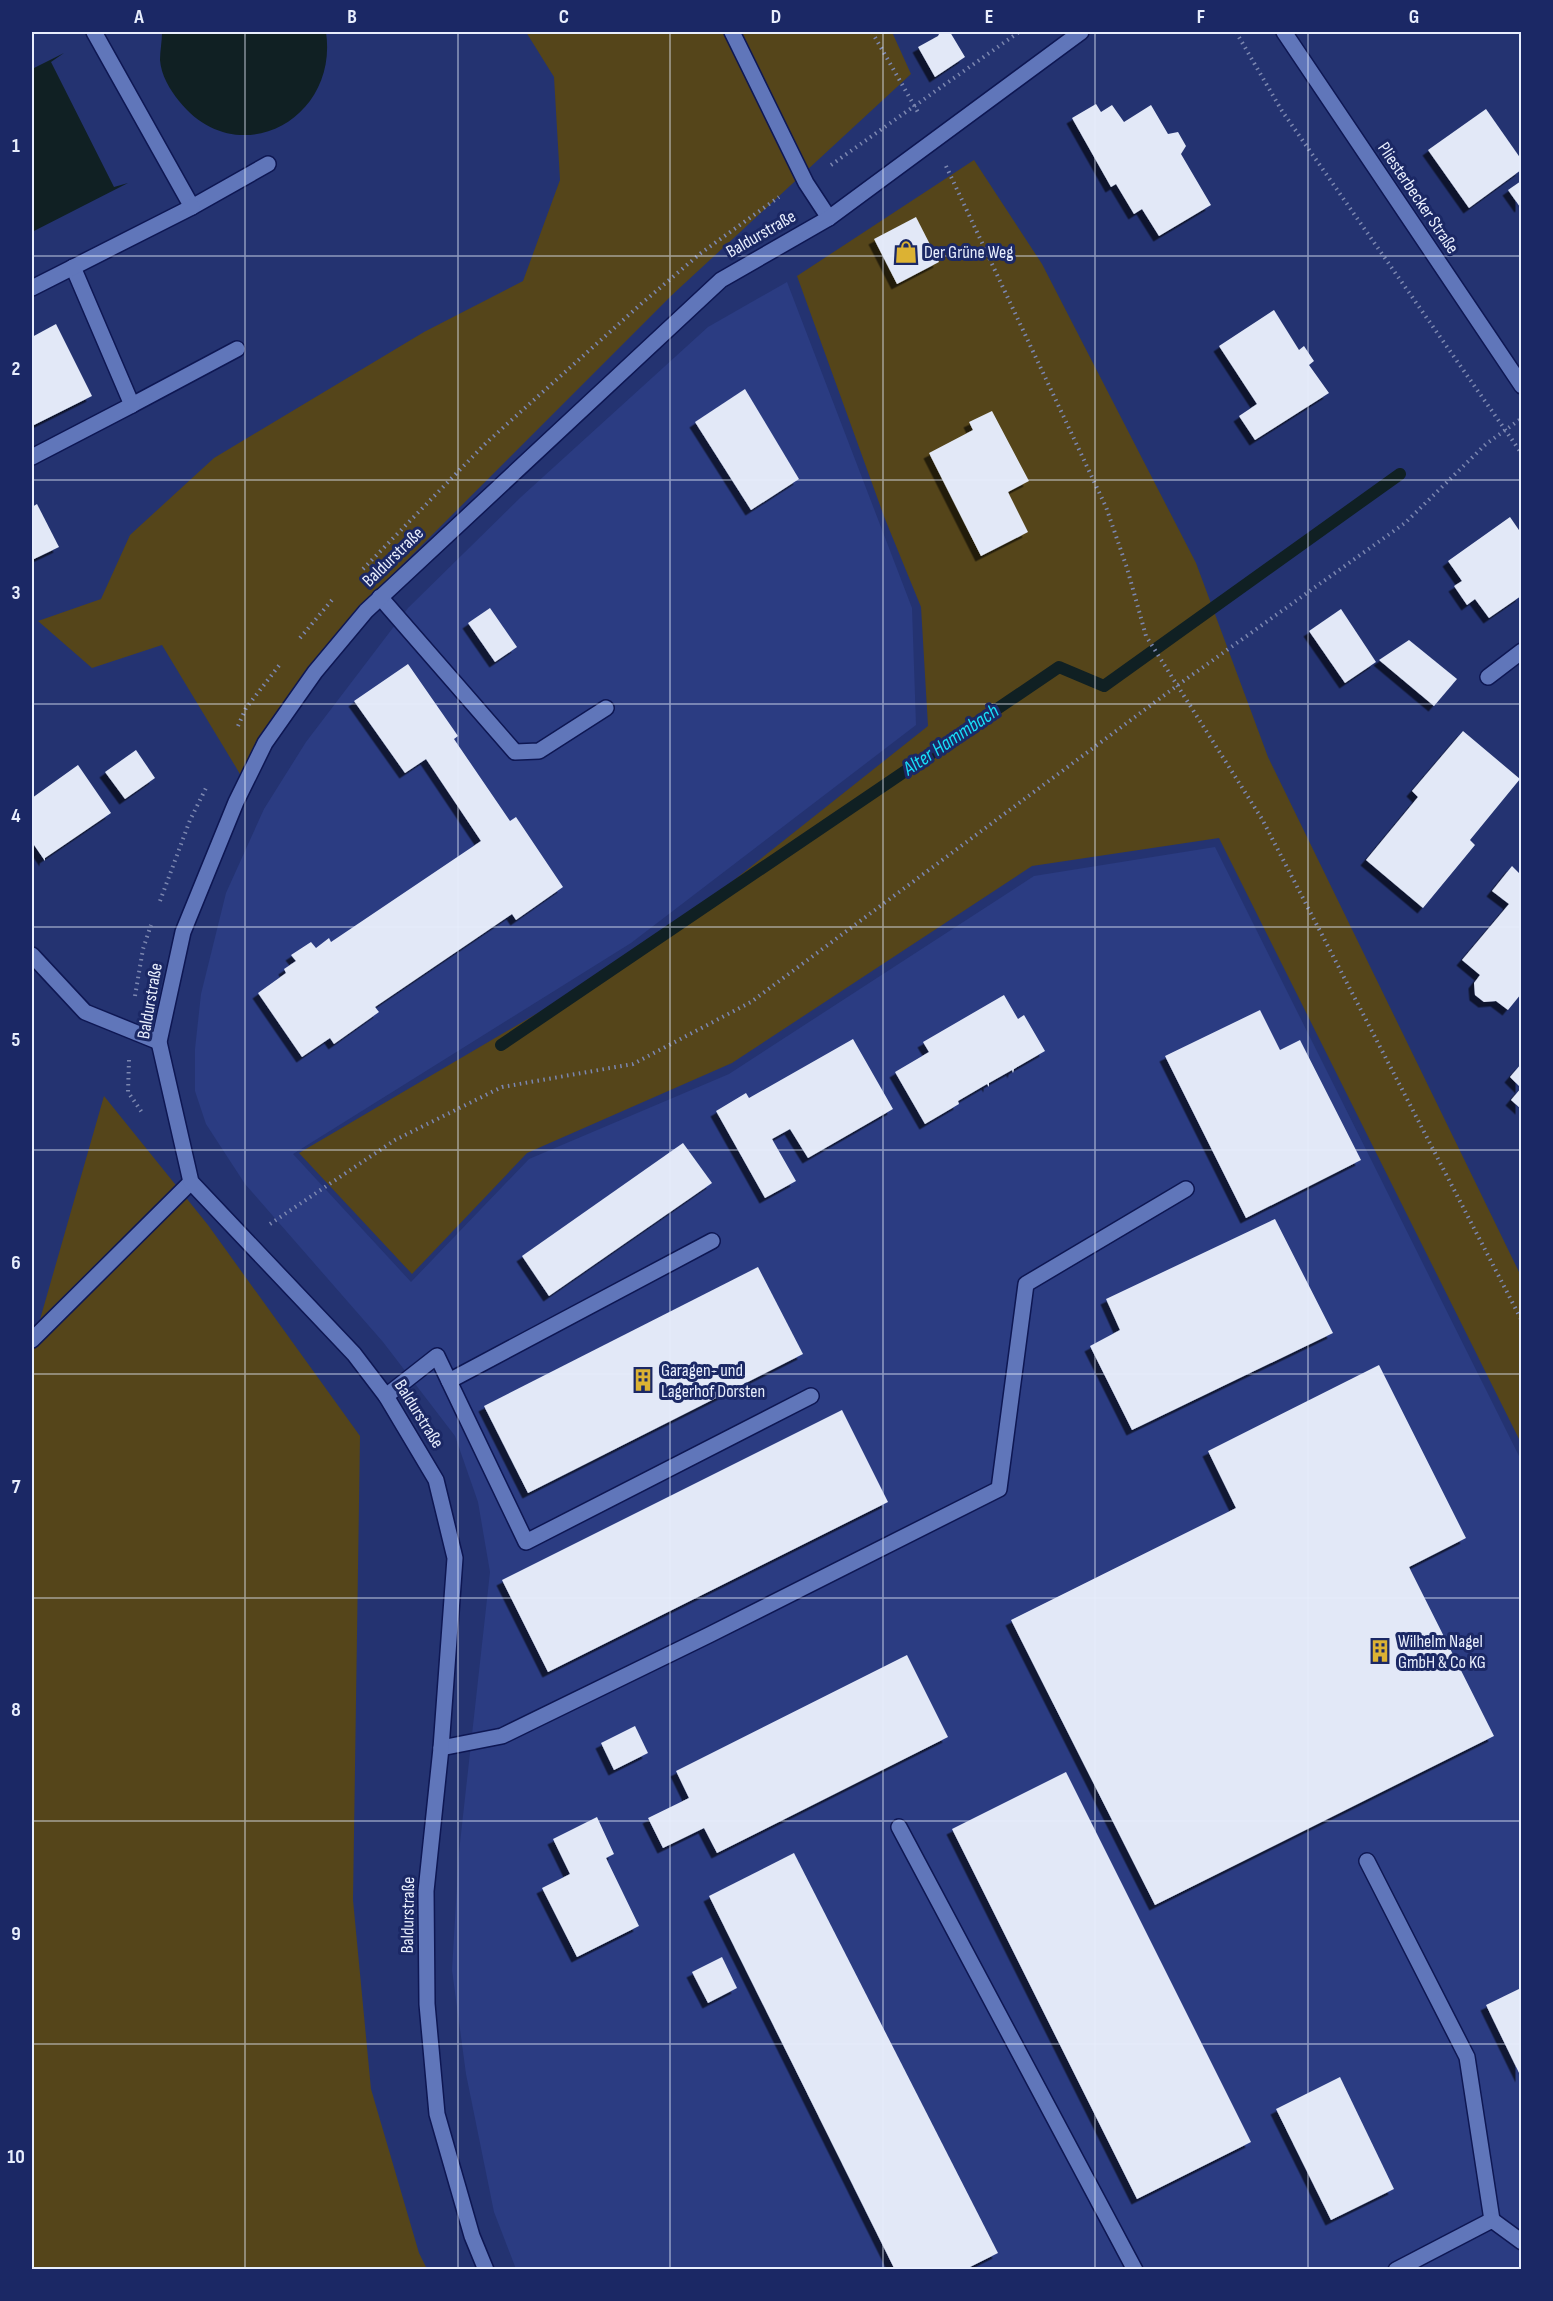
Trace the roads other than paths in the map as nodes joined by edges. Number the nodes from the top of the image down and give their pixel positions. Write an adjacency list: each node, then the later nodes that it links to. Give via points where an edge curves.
1 (94, 32): 6 (street)
2 (732, 32): 7 (street, via 806,183)
3 (1081, 32): 7 (street, Baldurstraße)
4 (1284, 32): 11 (street, Pliesterbecker Straße)
5 (268, 164): 6 (street)
6 (192, 207): 8 (street)
7 (829, 218): 14 (street, Baldurstraße, via 721,280)
8 (73, 267): 9 (street); 12 (street)
9 (32, 288)
10 (237, 350): 12 (street)
11 (1521, 386)
12 (132, 405): 13 (street)
13 (32, 457)
14 (380, 597): 17 (street, via 515,752 539,751); 19 (street, Baldurstraße, via 315,672 265,744 236,802 183,932)
15 (1521, 651): 16 (street)
16 (1488, 677)
17 (606, 708)
18 (32, 955): 19 (street, via 85,1012)
19 (159, 1042): 20 (street, Baldurstraße)
20 (191, 1182): 23 (street); 25 (street, Baldurstraße, via 354,1353)
21 (1186, 1189): 27 (street, via 1026,1284 999,1489 502,1736)
22 (712, 1241): 24 (street)
23 (32, 1340)
24 (449, 1381): 25 (street, via 437,1356); 26 (street, via 526,1542)
25 (386, 1396): 27 (street, Baldurstraße, via 436,1480 455,1558)
26 (811, 1396)
27 (441, 1748): 32 (street, Baldurstraße, via 426,1891 427,2004 438,2114 472,2236)
28 (898, 1827): 33 (street)
29 (1367, 1861): 30 (street, via 1467,2057)
30 (1492, 2220): 31 (street); 34 (street)
31 (1521, 2242)
32 (486, 2270)
33 (1135, 2270)
34 (1396, 2270)

